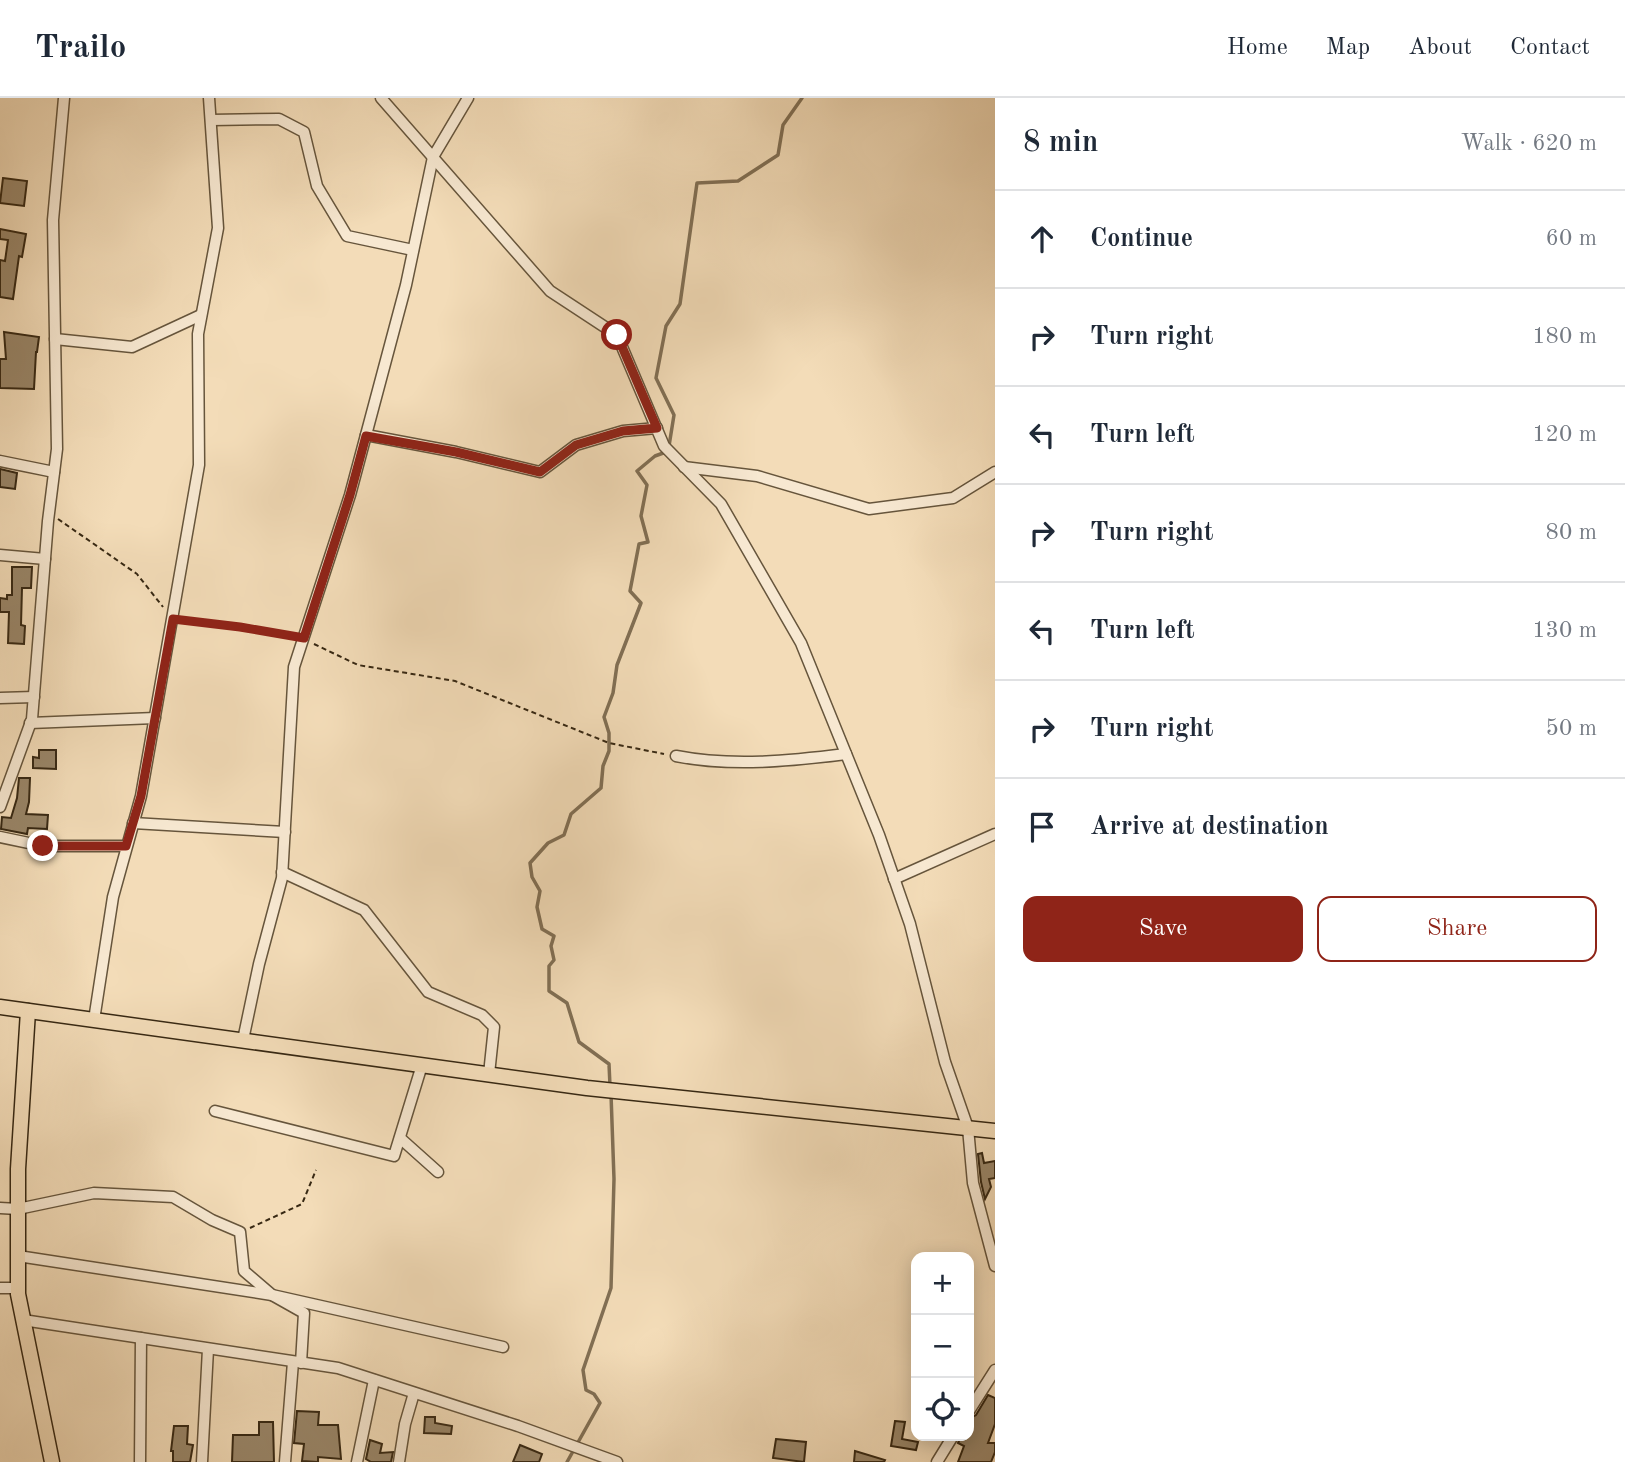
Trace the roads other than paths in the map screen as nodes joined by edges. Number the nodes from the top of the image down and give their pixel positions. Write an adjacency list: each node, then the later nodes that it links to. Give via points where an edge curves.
1 (64, 98): 9 (street, via 53,220)
2 (209, 98): 5 (street)
3 (381, 98): 6 (street)
4 (468, 98): 6 (street)
5 (211, 120): 7 (street, via 279,119 304,132 317,186 347,236); 8 (street, via 218,228)
6 (433, 157): 7 (street); 10 (street, via 550,291 617,335)
7 (413, 250): 11 (street)
8 (201, 315): 9 (street, via 132,348); 20 (street, via 199,465)
9 (55, 339): 14 (street)
10 (657, 428): 11 (street, via 623,431 576,445 540,472); 13 (street, via 664,446)
11 (366, 436): 26 (street, via 294,667)
12 (0, 461): 14 (street)
13 (684, 467): 15 (street, via 757,477 869,509 953,498); 22 (street, via 721,504 801,643)
14 (54, 472): 17 (street)
15 (995, 472)
16 (0, 555): 17 (street)
17 (45, 559): 18 (street)
18 (34, 697): 19 (street); 21 (street)
19 (0, 698)
20 (155, 718): 21 (street); 25 (street)
21 (30, 723): 24 (street)
22 (846, 754): 23 (street, via 783,761); 31 (street)
23 (676, 756)
24 (0, 807)
25 (133, 823): 26 (street); 29 (street)
26 (285, 832): 30 (street)
27 (995, 834): 31 (street)
28 (0, 837): 29 (street, via 43,846)
29 (126, 846): 34 (street, via 113,897)
30 (282, 872): 35 (street); 37 (street, via 364,910 428,992 482,1015 494,1027)
31 (894, 879): 39 (street)
32 (0, 1007): 33 (main road)
33 (28, 1011): 34 (main road); 44 (main road)
34 (94, 1020): 35 (main road)
35 (243, 1040): 36 (main road)
36 (422, 1065): 37 (main road); 41 (street)
37 (489, 1074): 39 (main road)
38 (215, 1111): 41 (street, via 394,1156)
39 (968, 1128): 40 (main road); 46 (street, via 973,1183)
40 (995, 1131)
41 (400, 1138): 42 (street)
42 (438, 1172)
43 (0, 1208): 44 (street)
44 (18, 1209): 45 (main road); 49 (street, via 94,1193 173,1197 240,1232 244,1271)
45 (18, 1256): 48 (main road); 49 (street)
46 (995, 1266)
47 (0, 1288): 48 (street)
48 (18, 1288): 50 (main road)
49 (272, 1295): 52 (street); 54 (street, via 304,1314)
50 (23, 1320): 51 (street); 61 (main road)
51 (141, 1338): 53 (street); 62 (street)
52 (503, 1347)
53 (208, 1349): 54 (street); 63 (street)
54 (297, 1362): 56 (street, via 338,1368); 64 (street)
55 (995, 1370): 58 (street)
56 (373, 1380): 57 (street); 65 (street)
57 (414, 1393): 60 (street); 66 (street)
58 (974, 1404)
59 (950, 1441): 67 (street)
60 (615, 1461)
61 (52, 1462)
62 (140, 1462)
63 (202, 1462)
64 (285, 1462)
65 (357, 1462)
66 (399, 1462)
67 (937, 1462)

